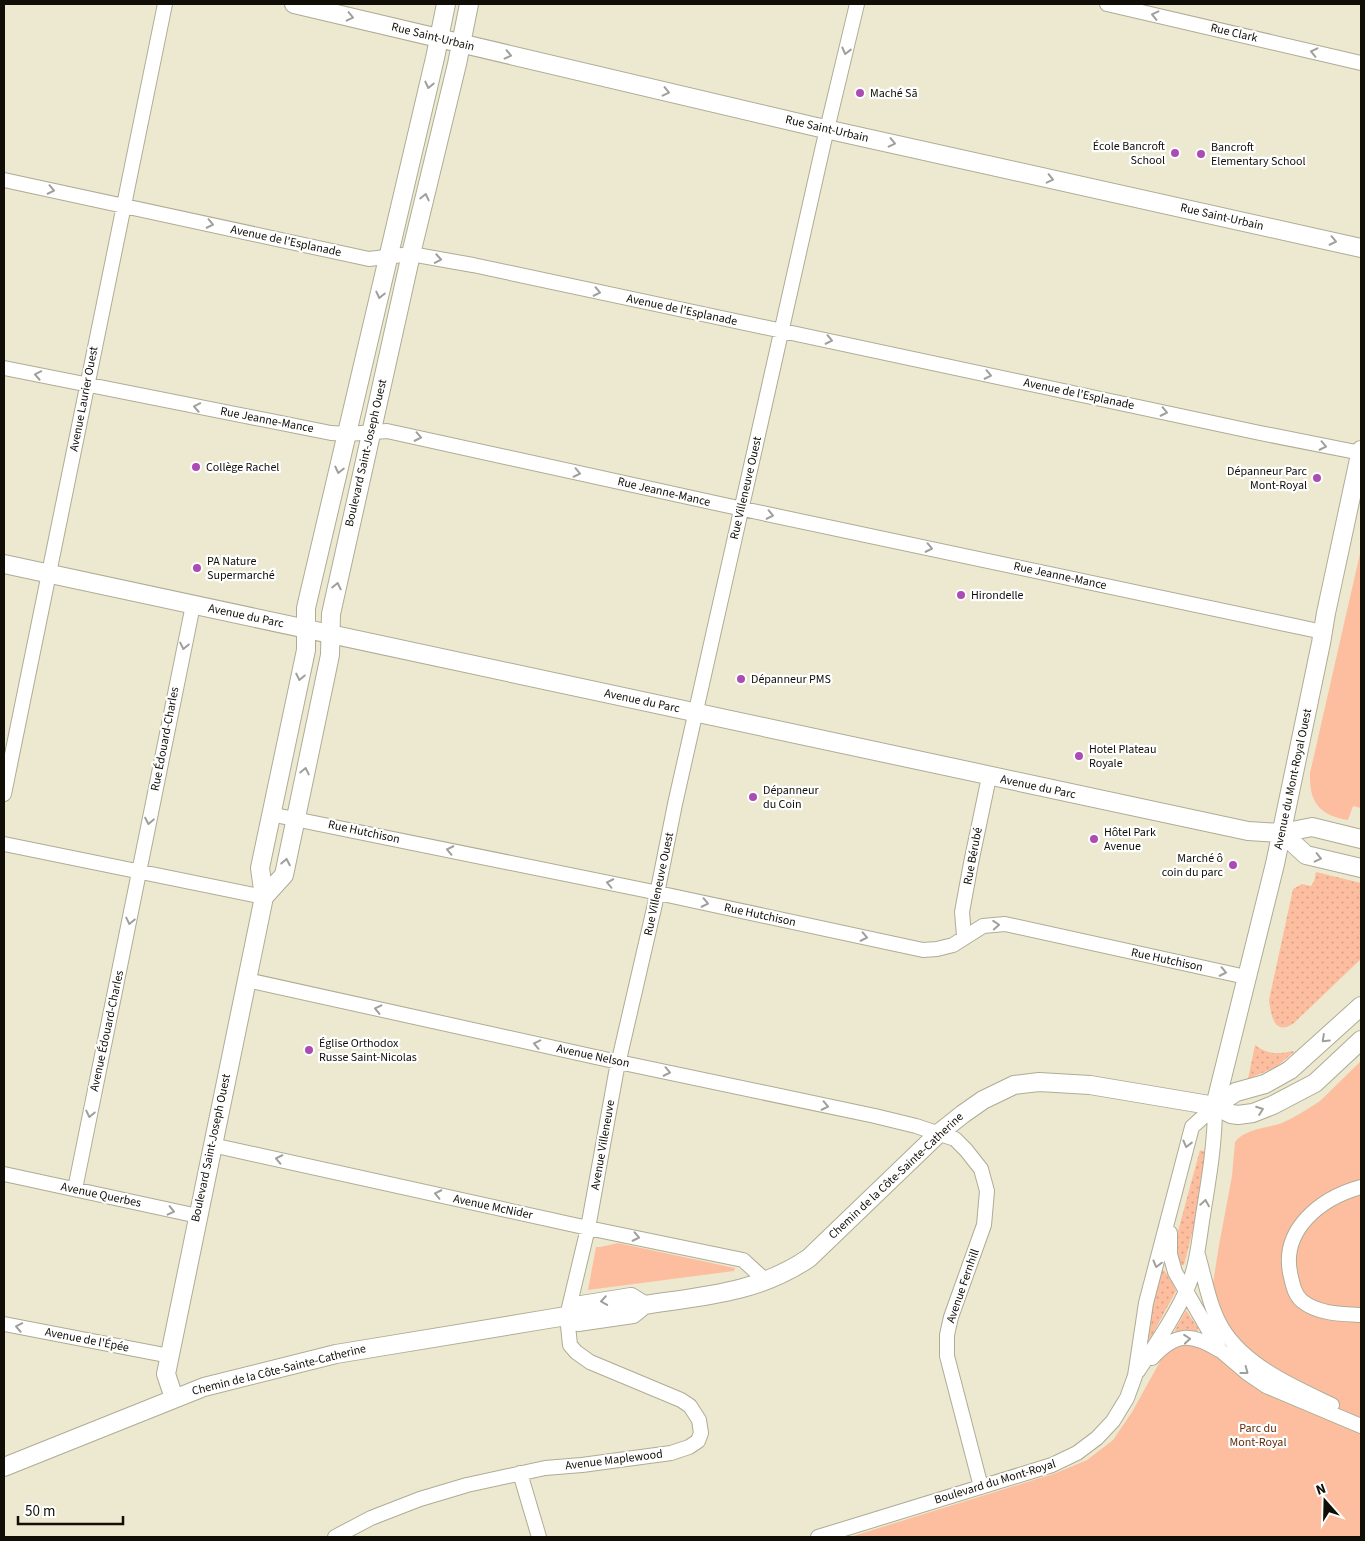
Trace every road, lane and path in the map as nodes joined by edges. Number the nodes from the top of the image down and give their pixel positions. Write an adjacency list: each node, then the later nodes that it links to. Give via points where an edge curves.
1 (164, 4): 12 (street, Avenue Laurier Ouest)
2 (294, 4): 7 (main road, Rue Saint-Urbain, one-way to 7)
3 (446, 4): 7 (main road, Boulevard Saint-Joseph Ouest)
4 (469, 4): 8 (main road, Boulevard Saint-Joseph Ouest)
5 (857, 4): 10 (street, Rue Villeneuve Ouest, one-way to 10)
6 (1107, 4): 9 (street, Rue Clark, one-way to 6)
7 (439, 38): 8 (main road, Rue Saint-Urbain); 15 (main road, Boulevard Saint-Joseph Ouest, one-way to 15)
8 (461, 43): 10 (main road, Rue Saint-Urbain, one-way to 10); 14 (main road, Boulevard Saint-Joseph Ouest, one-way to 8)
9 (1361, 63)
10 (827, 129): 13 (main road, Rue Saint-Urbain, one-way to 13); 16 (street, Rue Villeneuve Ouest)
11 (4, 180): 12 (street, Avenue de l'Esplanade, one-way to 12)
12 (123, 206): 15 (street, Avenue de l'Esplanade, one-way to 15, via 369,259); 18 (street, Avenue Laurier Ouest)
13 (1361, 248)
14 (411, 254): 15 (street, Avenue de l'Esplanade); 16 (street, Avenue de l'Esplanade, one-way to 16); 19 (main road, Boulevard Saint-Joseph Ouest)
15 (388, 256): 20 (main road, Boulevard Saint-Joseph Ouest, one-way to 20)
16 (782, 330): 21 (street, Avenue de l'Esplanade, one-way to 21); 22 (street, Rue Villeneuve Ouest)
17 (4, 368): 18 (street, Rue Jeanne-Mance, one-way to 17)
18 (87, 384): 20 (street, Rue Jeanne-Mance, one-way to 18); 24 (street, Avenue Laurier Ouest)
19 (370, 432): 20 (street, Rue Jeanne-Mance); 22 (street, Rue Jeanne-Mance, one-way to 22, via 387,430); 28 (main road, Boulevard Saint-Joseph Ouest, one-way to 19, via 331,614)
20 (348, 434): 26 (main road, Boulevard Saint-Joseph Ouest, one-way to 26, via 306,608)
21 (1361, 452): 27 (main road, Avenue du Mont-Royal Ouest)
22 (741, 509): 27 (street, Rue Jeanne-Mance, one-way to 27); 29 (street, Rue Villeneuve Ouest)
23 (4, 564): 24 (main road, Avenue du Parc)
24 (48, 574): 25 (main road, Avenue du Parc); 31 (street, Avenue Laurier Ouest)
25 (193, 605): 26 (main road, Avenue du Parc); 38 (street, Rue Édouard-Charles, one-way to 38)
26 (306, 628): 28 (main road, Avenue du Parc); 32 (main road, Boulevard Saint-Joseph Ouest, one-way to 32, via 306,650)
27 (1323, 632): 34 (main road, Avenue du Mont-Royal Ouest)
28 (330, 634): 29 (main road, Avenue du Parc); 33 (main road, Boulevard Saint-Joseph Ouest, one-way to 28, via 330,656)
29 (696, 712): 30 (main road, Avenue du Parc); 39 (street, Rue Villeneuve Ouest)
30 (990, 777): 34 (main road, Avenue du Parc, via 1248,831); 41 (street, Rue Bérubé, via 962,912)
31 (4, 794)
32 (270, 814): 33 (street, Rue Hutchison); 40 (main road, Boulevard Saint-Joseph Ouest, via 260,868)
33 (295, 818): 39 (street, Rue Hutchison, one-way to 33); 40 (main road, Boulevard Saint-Joseph Ouest, one-way to 33, via 284,875)
34 (1282, 833): 35 (main road, Avenue du Parc, via 1312,827); 37 (main road, one-way to 37, via 1306,855); 43 (main road, Avenue du Mont-Royal Ouest)
35 (1361, 840)
36 (4, 844): 38 (street)
37 (1361, 868)
38 (139, 873): 40 (street); 53 (street, Avenue Édouard-Charles, one-way to 53)
39 (657, 893): 41 (street, Rue Hutchison, one-way to 41, via 923,950 953,945); 42 (street, Rue Villeneuve Ouest)
40 (264, 898): 44 (main road, Boulevard Saint-Joseph Ouest)
41 (964, 936): 43 (street, Rue Hutchison, one-way to 43, via 983,926 1005,924)
42 (640, 974): 47 (street, Avenue Villeneuve)
43 (1246, 977): 48 (main road, Avenue du Mont-Royal Ouest)
44 (247, 980): 47 (street, Avenue Nelson, one-way to 44); 50 (main road, Boulevard Saint-Joseph Ouest)
45 (1361, 1006): 48 (main road, one-way to 48, via 1290,1070 1266,1084 1236,1092)
46 (1361, 1040): 48 (main road, Chemin de la Côte-Sainte-Catherine, one-way to 46, via 1238,1115 1274,1105 1315,1082)
47 (619, 1062): 49 (street, Avenue Nelson, one-way to 49, via 875,1116); 56 (street, Avenue Villeneuve)
48 (1214, 1106): 49 (main road, Chemin de la Côte-Sainte-Catherine, via 1090,1085 1039,1082 1014,1085 996,1093); 55 (street, Boulevard du Mont-Royal, one-way to 55, via 1192,1127); 57 (street, Boulevard du Mont-Royal, one-way to 48, via 1212,1158)
49 (939, 1133): 58 (main road, Chemin de la Côte-Sainte-Catherine, via 809,1258 796,1268); 71 (street, Avenue Fernhill, via 958,1141 966,1150 981,1169 988,1191 984,1225 951,1316 946,1356)
50 (212, 1145): 54 (main road, Boulevard Saint-Joseph Ouest); 56 (street, Avenue McNider, one-way to 50)
51 (4, 1174): 53 (street, Avenue Querbes)
52 (1361, 1187): 60 (street, via 1314,1210 1296,1234 1288,1259 1294,1291 1300,1299 1320,1310)
53 (75, 1189): 54 (street, Avenue Querbes, one-way to 54)
54 (198, 1216): 64 (main road, Boulevard Saint-Joseph Ouest)
55 (1169, 1217): 59 (street, Boulevard du Mont-Royal, via 1172,1263); 65 (street, Boulevard du Mont-Royal, one-way to 65, via 1146,1303)
56 (588, 1228): 58 (street, Avenue McNider, one-way to 58, via 743,1260); 61 (street, Avenue Villeneuve)
57 (1198, 1251): 59 (street, Boulevard du Mont-Royal); 67 (street, via 1212,1306 1222,1328 1236,1345 1248,1357 1282,1379)
58 (766, 1281): 61 (main road, Chemin de la Côte-Sainte-Catherine, via 732,1292 644,1305 631,1297 586,1304 575,1306)
59 (1186, 1291): 63 (street); 65 (street, Boulevard du Mont-Royal)
60 (1361, 1315)
61 (567, 1316): 66 (main road, Chemin de la Côte-Sainte-Catherine, via 336,1354 204,1387); 70 (street, Avenue Maplewood, via 568,1339 576,1352 590,1362 681,1400 695,1413 702,1433 698,1441 689,1447 671,1453)
62 (4, 1324): 64 (street, Avenue de l'Épée, one-way to 62)
63 (1220, 1350): 65 (street, one-way to 63, via 1162,1348 1182,1338 1199,1339); 68 (street, one-way to 68, via 1266,1386)
64 (170, 1356): 66 (main road, Boulevard Saint-Joseph Ouest, via 166,1374)
65 (1135, 1376): 71 (street, Boulevard du Mont-Royal, via 1113,1421 1087,1446 1052,1465)
66 (174, 1398): 69 (main road, Chemin de la Côte-Sainte-Catherine)
67 (1361, 1417)
68 (1361, 1426)
69 (4, 1467)
70 (520, 1473): 72 (street, Avenue Maplewood, via 420,1499 371,1518); 73 (street)
71 (981, 1487): 74 (street, Boulevard du Mont-Royal)
72 (335, 1537)
73 (540, 1537)
74 (818, 1537)

